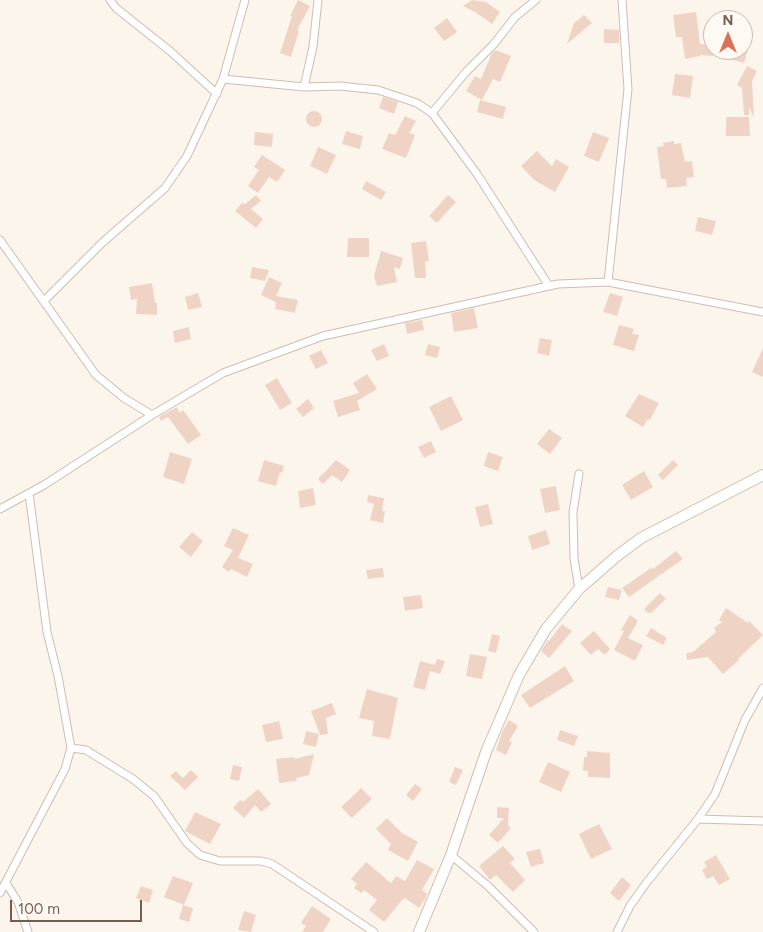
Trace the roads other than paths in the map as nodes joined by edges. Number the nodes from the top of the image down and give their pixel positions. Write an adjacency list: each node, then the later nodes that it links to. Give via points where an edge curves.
1 (110, 0): 8 (street)
2 (245, 0): 6 (street)
3 (318, 0): 7 (street, via 313,48)
4 (536, 0): 9 (street, via 515,17)
5 (622, 0): 11 (street, via 628,89)
6 (223, 79): 7 (street); 8 (street)
7 (304, 87): 9 (street, via 378,90 417,103)
8 (217, 94): 13 (street, via 187,156 165,188 103,242)
9 (432, 113): 12 (street, via 477,174)
10 (0, 240): 13 (street)
11 (608, 282): 12 (street); 14 (street)
12 (549, 286): 15 (street, via 323,336 223,372)
13 (44, 301): 15 (street, via 96,376)
14 (763, 312)
15 (152, 416): 18 (street)
16 (579, 474): 20 (street, via 573,512 574,558)
17 (763, 475): 20 (street, via 642,538)
18 (29, 493): 19 (street); 22 (street, via 47,632)
19 (0, 509)
20 (579, 590): 25 (street, via 546,629 519,675 486,752)
21 (763, 688): 23 (street, via 745,720 715,794)
22 (71, 748): 26 (street, via 66,769); 29 (street, via 86,750 154,796 187,844 200,855 220,861 272,864)
23 (698, 819): 24 (street); 32 (street, via 647,882)
24 (763, 821)
25 (451, 855): 30 (street); 31 (street)
26 (6, 883): 27 (street); 28 (street, via 18,902)
27 (0, 894)
28 (28, 932)
29 (374, 932)
30 (419, 932)
31 (534, 932)
32 (617, 932)

